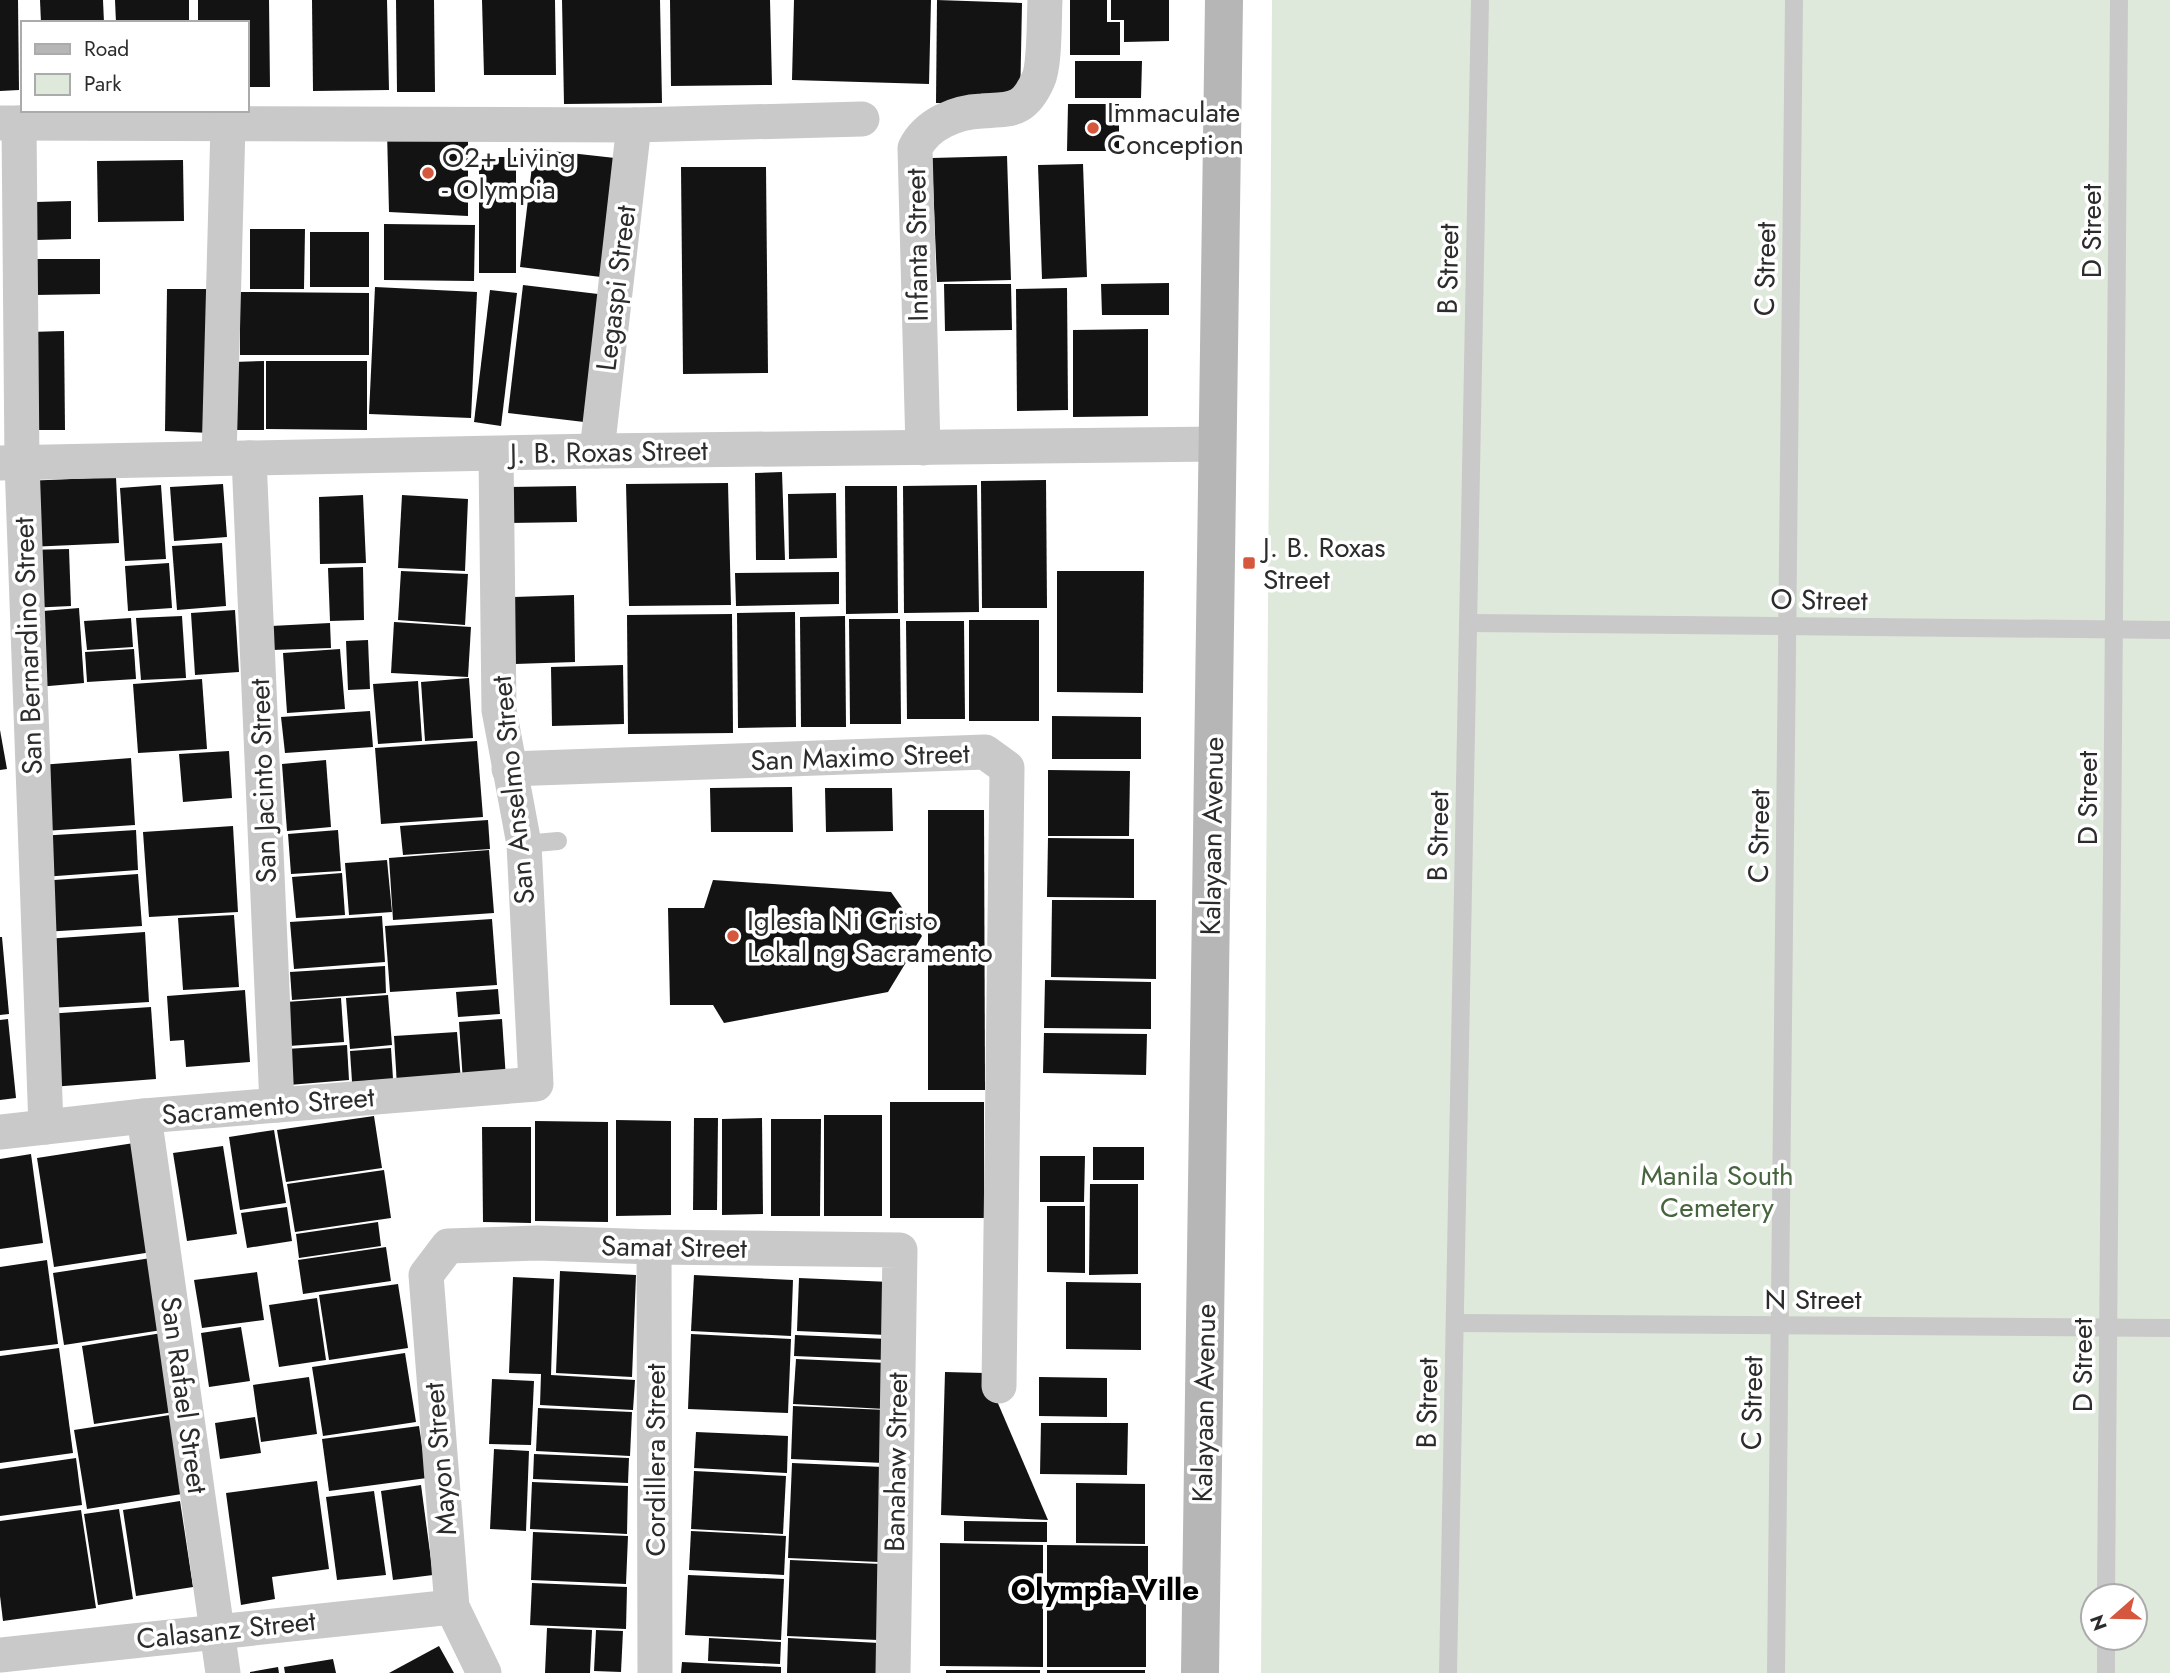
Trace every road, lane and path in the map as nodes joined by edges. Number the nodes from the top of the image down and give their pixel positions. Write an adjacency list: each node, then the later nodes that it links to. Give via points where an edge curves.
1 (1045, 0): 11 (street, Infanta Street, via 1040,77 1028,97 1008,109 949,118 920,137 915,148)
2 (1224, 0): 10 (main road, Kalayaan Avenue)
3 (1480, 0): 16 (lane, B Street)
4 (1794, 0): 17 (lane, C Street)
5 (2119, 0): 18 (lane, D Street)
6 (862, 119): 9 (street)
7 (10, 123): 8 (street); 15 (street, San Bernardino Street)
8 (228, 125): 9 (street); 14 (street, San Jacinto Street)
9 (634, 125): 12 (street, Legaspi Street)
10 (1218, 444): 11 (street, J. B. Roxas Street); 43 (main road, Kalayaan Avenue)
11 (923, 448): 12 (street, J. B. Roxas Street)
12 (597, 451): 13 (street, J. B. Roxas Street)
13 (496, 454): 14 (street, J. B. Roxas Street); 20 (street, San Anselmo Street, via 499,710)
14 (234, 458): 15 (street, J. B. Roxas Street); 22 (street, San Jacinto Street)
15 (11, 463): 24 (street, San Bernardino Street)
16 (1468, 623): 17 (lane, O Street); 29 (lane, B Street)
17 (1788, 626): 18 (lane, O Street); 30 (lane, C Street)
18 (2114, 629): 19 (lane, O Street); 31 (lane, D Street)
19 (2170, 630)
20 (509, 769): 21 (street, San Anselmo Street, via 541,842); 33 (street, San Maximo Street, via 985,752 1007,768)
21 (536, 1084): 22 (street, Sacramento Street)
22 (277, 1105): 23 (street, Sacramento Street)
23 (144, 1116): 24 (street, Sacramento Street); 36 (street, San Rafael Street)
24 (46, 1127): 25 (street, Sacramento Street)
25 (0, 1132)
26 (448, 1246): 27 (street, Samat Street); 35 (street, Mayon Street, via 426,1275)
27 (654, 1247): 28 (street, Samat Street); 41 (street, Cordillera Street)
28 (900, 1250): 42 (street, Banahaw Street)
29 (1455, 1322): 30 (lane, N Street); 44 (lane, B Street)
30 (1779, 1325): 31 (lane, N Street); 45 (lane, C Street)
31 (2109, 1328): 32 (lane, N Street); 34 (lane, D Street)
32 (2170, 1328)
33 (999, 1386)
34 (2106, 1582)
35 (452, 1607): 36 (street, Calasanz Street); 40 (street, Mayon Street)
36 (217, 1630): 38 (street, Calasanz Street); 39 (street, San Rafael Street)
37 (2106, 1652): 46 (lane)
38 (0, 1655)
39 (223, 1673)
40 (484, 1673)
41 (655, 1673)
42 (893, 1673)
43 (1200, 1673)
44 (1448, 1673)
45 (1776, 1673)
46 (2106, 1673)

